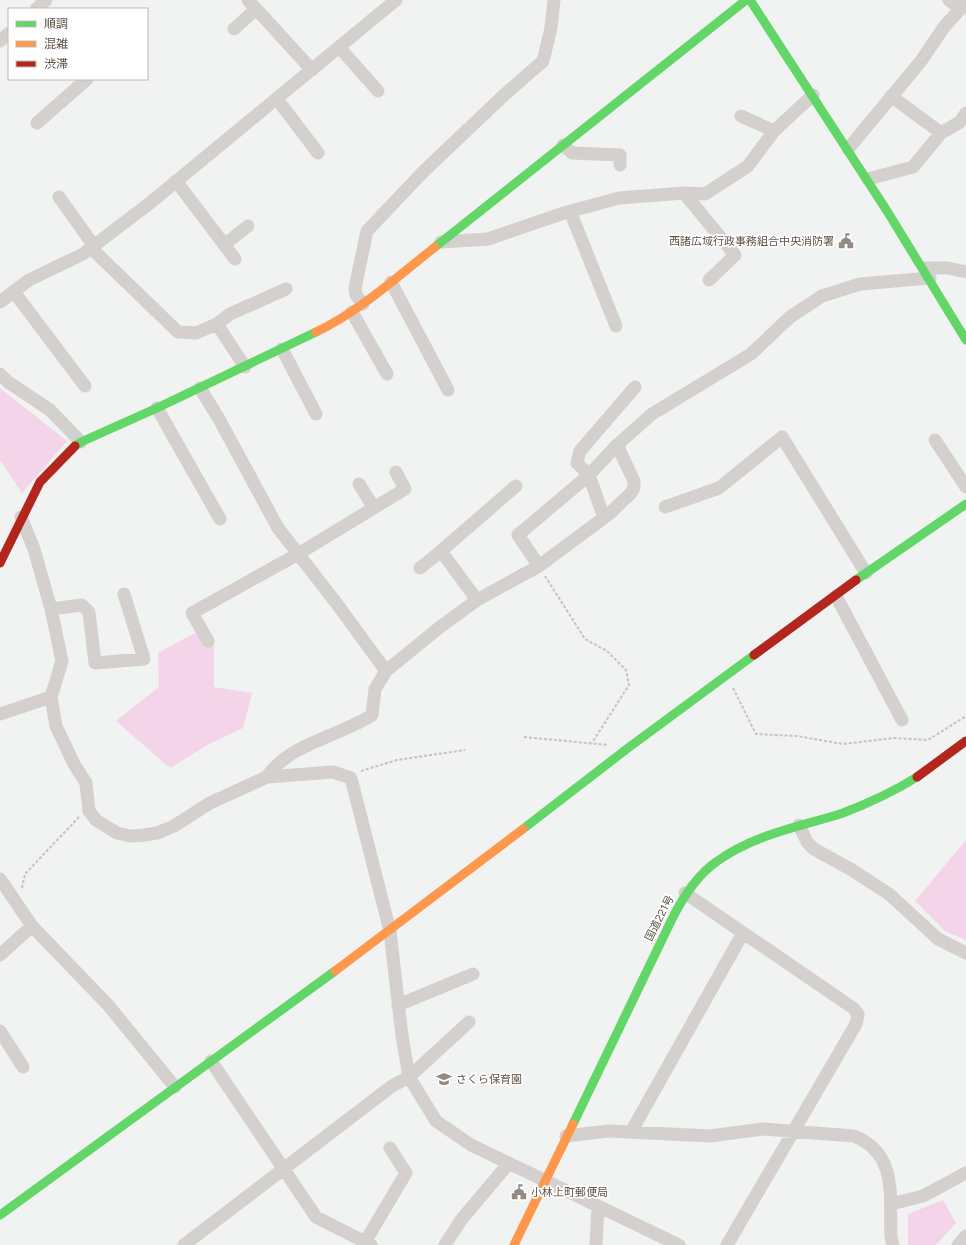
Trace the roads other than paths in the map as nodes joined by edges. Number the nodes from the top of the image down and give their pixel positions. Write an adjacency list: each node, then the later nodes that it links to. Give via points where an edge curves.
1 (30, 0): 8 (street)
2 (396, 0): 13 (street)
3 (554, 0): 46 (street, via 543,61 418,177 367,231 355,288 356,295)
4 (746, 0): 25 (main road)
5 (750, 0): 17 (main road)
6 (949, 0): 9 (street)
7 (252, 5): 10 (street); 14 (street)
8 (42, 6)
9 (963, 6): 18 (street)
10 (234, 29)
11 (8, 34): 12 (street)
12 (0, 42)
13 (340, 47): 14 (street); 16 (street)
14 (312, 70): 19 (street)
15 (86, 80): 22 (street)
16 (378, 91)
17 (813, 95): 23 (street); 26 (main road)
18 (891, 96): 24 (street); 26 (street)
19 (277, 99): 27 (street); 30 (street)
20 (966, 113): 24 (street, via 960,122)
21 (741, 116): 23 (street)
22 (37, 123)
23 (774, 131): 31 (street, via 748,166 705,194)
24 (941, 132): 29 (street, via 913,167)
25 (563, 145): 28 (street, via 572,153 620,155); 35 (main road)
26 (848, 148): 29 (main road)
27 (318, 153)
28 (620, 165)
29 (868, 179): 40 (main road)
30 (176, 181): 36 (street); 37 (street)
31 (684, 193): 33 (street, via 619,198); 41 (street, via 735,255)
32 (60, 197): 37 (street)
33 (570, 211): 35 (street, via 488,239); 49 (street)
34 (248, 226): 36 (street)
35 (441, 242): 42 (main road)
36 (224, 245): 38 (street)
37 (92, 247): 44 (street, via 83,254 29,280); 48 (street, via 178,332 196,334)
38 (235, 259)
39 (966, 272): 40 (street, via 948,268)
40 (927, 273): 50 (main road); 63 (street, via 860,284 822,296 790,317 751,354 652,414)
41 (710, 280)
42 (391, 282): 46 (main road); 58 (street)
43 (286, 289): 48 (street, via 230,314)
44 (14, 292): 45 (street); 55 (street)
45 (0, 302)
46 (363, 304): 47 (main road)
47 (352, 312): 51 (main road); 54 (street)
48 (217, 324): 52 (street)
49 (616, 326)
50 (966, 340)
51 (282, 349): 52 (main road); 60 (street)
52 (245, 367): 57 (main road)
53 (0, 374): 62 (street, via 50,410)
54 (387, 374)
55 (85, 386)
56 (635, 387): 65 (street, via 580,451 577,463)
57 (200, 388): 59 (main road); 76 (street, via 278,528)
58 (448, 390)
59 (158, 408): 62 (main road); 74 (street)
60 (316, 414)
61 (935, 440): 68 (street)
62 (81, 442): 72 (main road, via 40,482)
63 (617, 445): 65 (street); 73 (street, via 634,481 634,488)
64 (396, 472): 71 (street, via 405,489)
65 (589, 475): 73 (street); 78 (street, via 518,535)
66 (359, 484): 71 (street)
67 (516, 486): 75 (street)
68 (966, 487)
69 (966, 504): 80 (main road)
70 (665, 506): 80 (street, via 719,488 782,437)
71 (374, 508): 76 (street)
72 (21, 517): 77 (main road); 84 (street, via 34,549)
73 (604, 518): 78 (street)
74 (220, 519)
75 (441, 551): 79 (street); 83 (street)
76 (298, 554): 85 (street, via 192,614); 86 (street)
77 (0, 563)
78 (539, 566): 83 (street)
79 (420, 568)
80 (866, 573): 82 (main road)
81 (124, 594): 84 (street, via 144,659 95,663 89,612 82,605)
82 (836, 596): 89 (street); 96 (main road, via 628,748)
83 (477, 600): 86 (street)
84 (51, 609): 87 (street, via 62,661)
85 (208, 641)
86 (386, 671): 91 (street, via 375,689 372,715 357,725 310,744 274,766)
87 (51, 697): 88 (street); 91 (street, via 56,726 86,783 88,807 96,820 112,830 130,836 158,832 174,826 210,803)
88 (0, 714)
89 (902, 720)
90 (966, 742): 92 (main road, 国道221号, via 931,769 894,791 862,806)
91 (267, 778): 96 (street, via 318,772 333,772 351,778)
92 (799, 825): 94 (main road, 国道221号, via 736,848 708,867); 98 (street, via 807,842 814,849 889,894 938,939)
93 (0, 879): 95 (street)
94 (686, 893): 97 (street); 110 (main road, 国道221号)
95 (32, 926): 99 (street); 107 (street, via 108,1005)
96 (390, 931): 101 (street); 104 (main road)
97 (743, 933): 108 (street); 109 (street, via 853,1008 858,1014 856,1024)
98 (966, 953)
99 (0, 955)
100 (473, 974): 101 (street)
101 (398, 1005): 106 (street)
102 (469, 1022): 106 (street)
103 (0, 1031): 105 (street)
104 (211, 1061): 107 (main road); 113 (street)
105 (23, 1067)
106 (409, 1077): 112 (street, via 436,1121 471,1145); 113 (street, via 392,1086)
107 (175, 1087): 118 (main road)
108 (631, 1132): 109 (street, via 696,1136 764,1129); 110 (street, via 608,1130)
109 (794, 1132): 116 (street, via 842,1134 865,1140 882,1156 890,1182); 126 (street)
110 (566, 1136): 115 (main road, 国道221号)
111 (390, 1148): 120 (street, via 406,1173)
112 (509, 1163): 115 (street); 122 (street, via 461,1220)
113 (284, 1167): 120 (street, via 316,1217); 121 (street)
114 (966, 1173): 116 (street, via 923,1196)
115 (545, 1180): 117 (street); 123 (main road, 国道221号)
116 (891, 1204): 127 (street)
117 (598, 1207): 124 (street); 125 (street)
118 (0, 1215)
119 (966, 1236): 128 (street)
120 (368, 1244)
121 (184, 1245)
122 (445, 1245)
123 (514, 1245)
124 (596, 1245)
125 (679, 1245)
126 (727, 1245)
127 (893, 1245)
128 (958, 1245)

